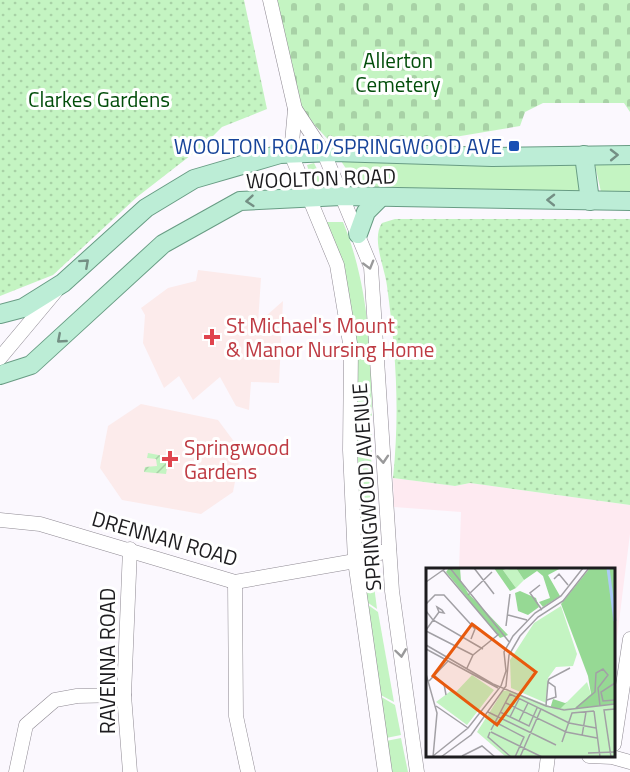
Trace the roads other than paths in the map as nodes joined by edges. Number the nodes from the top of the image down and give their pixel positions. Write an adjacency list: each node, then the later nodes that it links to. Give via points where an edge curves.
1 (270, 0): 2 (street, SPRINGWOOD AVENUE)
2 (296, 109): 3 (street, SPRINGWOOD AVENUE); 4 (street, SPRINGWOOD AVENUE)
3 (324, 153): 4 (main road, WOOLTON ROAD); 5 (main road, WOOLTON ROAD); 7 (street, SPRINGWOOD AVENUE)
4 (291, 154): 8 (street, SPRINGWOOD AVENUE); 13 (main road, WOOLTON ROAD, one-way to 4, via 146,208 194,179)
5 (584, 155): 6 (main road, WOOLTON ROAD, one-way to 6); 10 (main road)
6 (630, 155)
7 (341, 196): 8 (main road, WOOLTON ROAD); 9 (main road, WOOLTON ROAD); 12 (street, SPRINGWOOD AVENUE)
8 (308, 197): 16 (main road, WOOLTON ROAD, one-way to 16, via 240,201 163,244 31,365); 20 (street, SPRINGWOOD AVENUE, via 337,265 351,349)
9 (381, 197): 10 (main road, WOOLTON ROAD, one-way to 9); 12 (main road, via 366,212)
10 (590, 201): 11 (main road, WOOLTON ROAD)
11 (630, 201)
12 (358, 234): 19 (street, SPRINGWOOD AVENUE, one-way to 19, via 372,267)
13 (63, 283): 14 (main road, WOOLTON ROAD, via 22,308); 15 (street)
14 (0, 314)
15 (0, 358)
16 (0, 375)
17 (0, 520): 18 (street, DRENNAN ROAD, via 40,524)
18 (130, 549): 21 (street, DRENNAN ROAD); 23 (street, RAVENNA ROAD)
19 (389, 550): 20 (street, DRENNAN ROAD); 25 (street, SPRINGWOOD AVENUE, one-way to 25)
20 (355, 561): 21 (street, DRENNAN ROAD); 33 (street, SPRINGWOOD AVENUE)
21 (235, 582): 32 (street, via 236,716)
22 (630, 639): 24 (street)
23 (124, 695): 30 (street, via 55,700 26,725); 31 (street, RAVENNA ROAD)
24 (615, 733)
25 (413, 744): 26 (street); 34 (street, SPRINGWOOD AVENUE)
26 (426, 744)
27 (615, 754): 29 (street)
28 (548, 757): 35 (street)
29 (630, 762)
30 (16, 772)
31 (130, 772)
32 (248, 772)
33 (385, 772)
34 (417, 772)
35 (546, 772)

